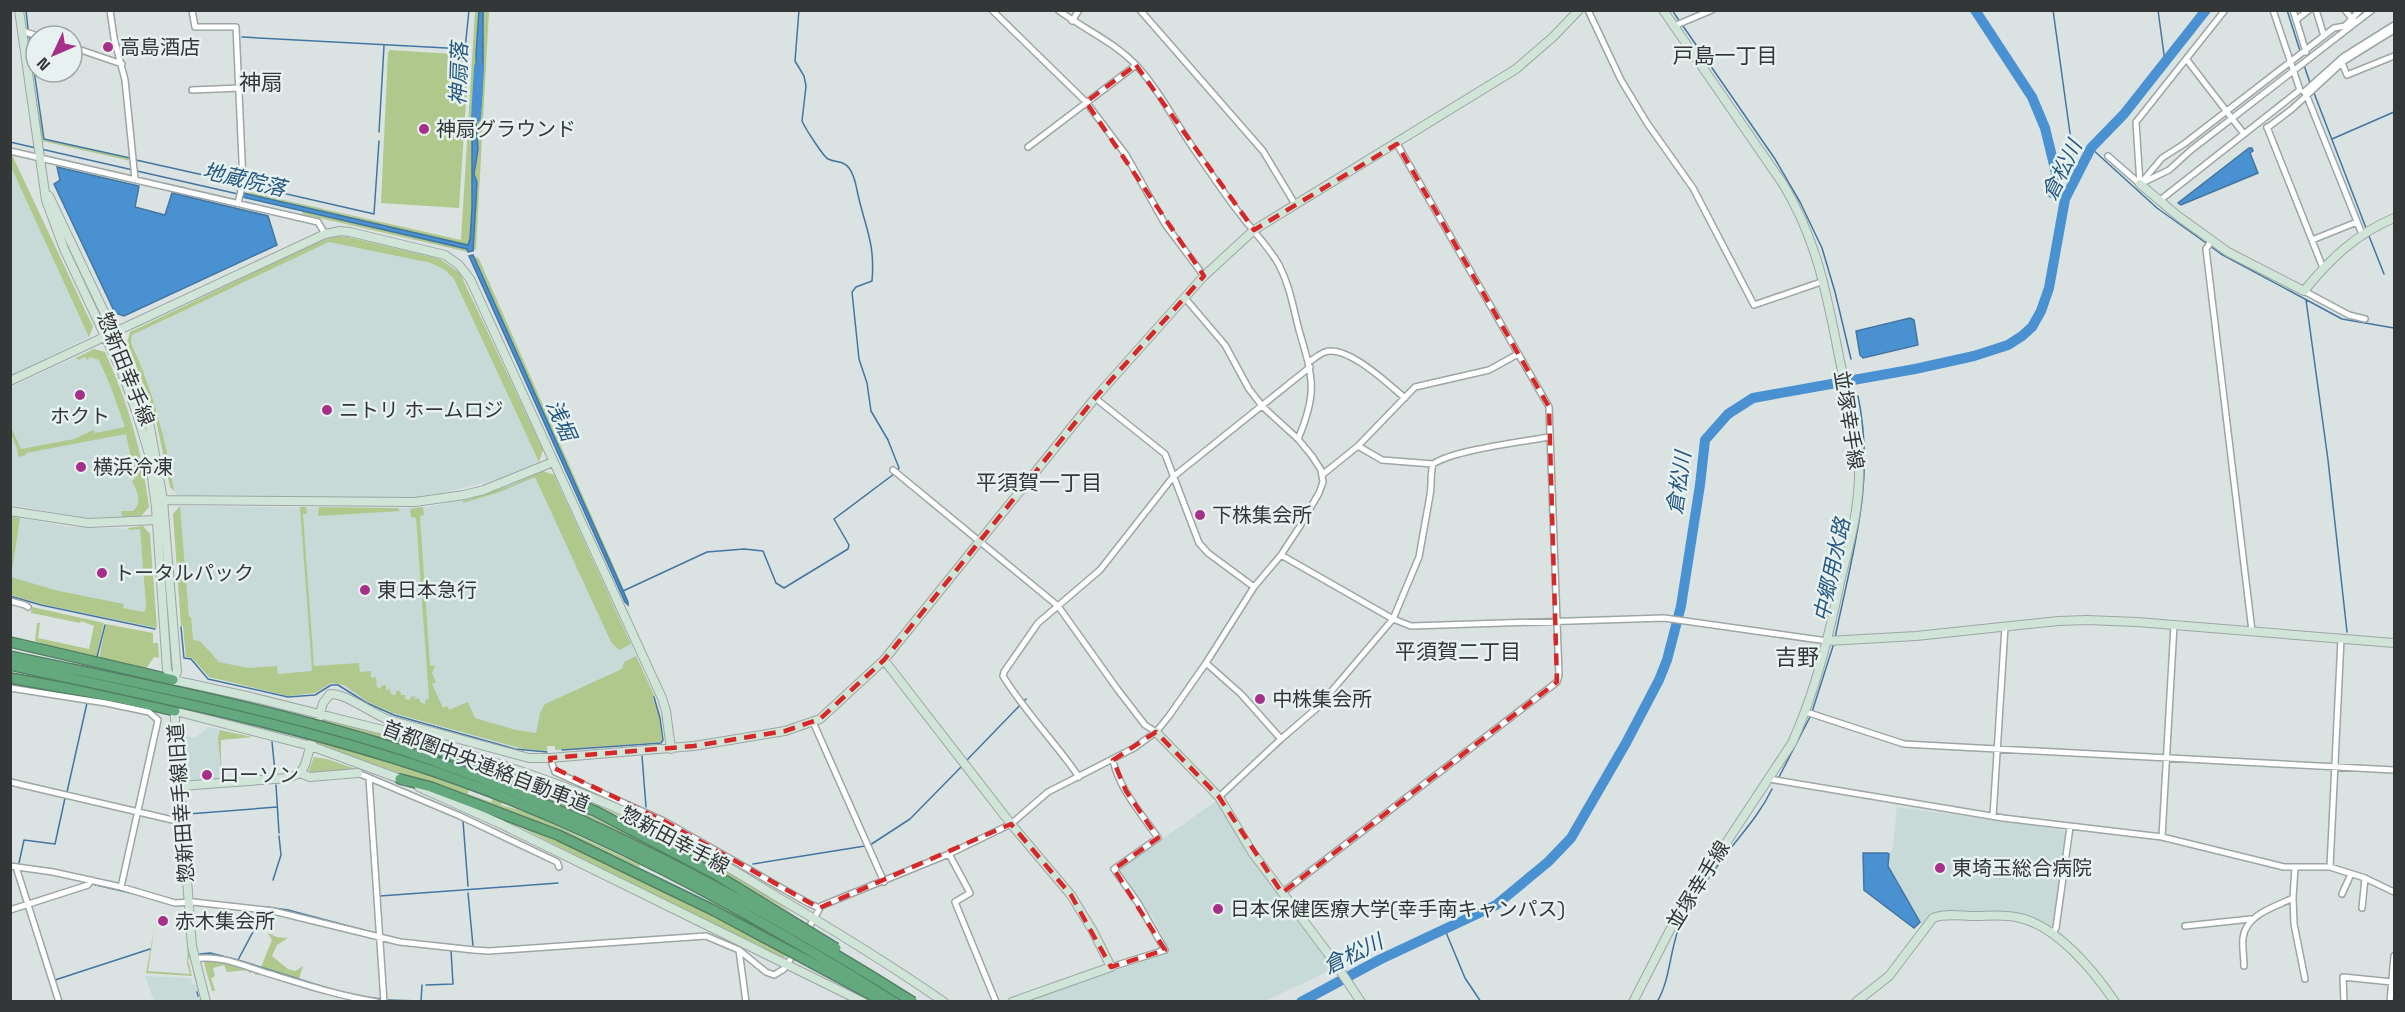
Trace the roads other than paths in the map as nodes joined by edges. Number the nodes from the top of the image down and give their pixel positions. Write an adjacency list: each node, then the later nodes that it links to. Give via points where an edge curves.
1 (20, 10): 28 (street, 惣新田幸手線)
2 (110, 10): 38 (street)
3 (192, 10): 41 (street, via 195,27 236,27)
4 (992, 10): 44 (street)
5 (1058, 10): 22 (street)
6 (1079, 10): 22 (street)
7 (1140, 10): 59 (street, via 1263,151)
8 (1579, 10): 50 (street, via 1516,69)
9 (1588, 10): 69 (street, via 1621,80 1693,188 1754,304)
10 (1663, 10): 23 (street, 並塚幸手線)
11 (1712, 10): 23 (street)
12 (2225, 10): 35 (street)
13 (2273, 10): 36 (street)
14 (2293, 10): 21 (street)
15 (2309, 10): 21 (street)
16 (2316, 10): 29 (street)
17 (2345, 10): 20 (street)
18 (2360, 10): 20 (street)
19 (2372, 10): 24 (street)
20 (2351, 18): 24 (street); 26 (street, via 2345,26)
21 (2296, 20): 32 (street)
22 (1072, 21): 39 (street, via 1114,46)
23 (1679, 23): 69 (street, 並塚幸手線, via 1790,194 1811,239)
24 (2356, 23): 30 (street)
25 (2394, 25): 43 (street, via 2343,57)
26 (2334, 28): 29 (street); 30 (street)
27 (2394, 30): 37 (street)
28 (22, 31): 53 (street, 惣新田幸手線)
29 (2324, 36): 32 (street)
30 (2340, 37): 34 (street)
31 (84, 51): 38 (street)
32 (2306, 51): 34 (street); 36 (street)
33 (2394, 56): 37 (street, via 2347,75)
34 (2309, 59): 40 (street)
35 (2187, 60): 45 (street); 56 (street, via 2136,122)
36 (2290, 63): 40 (street); 45 (street)
37 (2342, 63): 43 (street)
38 (122, 64): 55 (street)
39 (1136, 65): 44 (street); 62 (street)
40 (2293, 72): 43 (street); 46 (street)
41 (240, 88): 42 (street); 58 (street, via 242,189)
42 (192, 90)
43 (2304, 92): 47 (street); 48 (street); 61 (street)
44 (1086, 102): 51 (street); 68 (street, via 1126,155 1165,224)
45 (2226, 111): 46 (street); 56 (street, via 2162,158)
46 (2232, 118): 49 (street); 56 (street, via 2169,170)
47 (2264, 120): 48 (street); 49 (street)
48 (2267, 128): 66 (street)
49 (2244, 134): 57 (street)
50 (1397, 144): 59 (street); 74 (street)
51 (1028, 147)
52 (10, 151): 53 (street)
53 (38, 152): 55 (street); 73 (street, 惣新田幸手線, via 47,193)
54 (2108, 156): 56 (street)
55 (135, 179): 58 (street)
56 (2140, 184): 57 (street)
57 (2159, 201): 65 (street)
58 (238, 203): 63 (street, via 318,222)
59 (1295, 204): 62 (street)
60 (2394, 218): 64 (street)
61 (2357, 222): 64 (street); 66 (street)
62 (1254, 230): 68 (street); 75 (street, via 1278,263 1289,287)
63 (325, 234): 73 (street); 83 (street, via 350,232 412,246 445,255 459,265 470,279)
64 (2362, 234): 67 (street)
65 (2212, 240): 70 (street); 101 (street, via 2206,249)
66 (2312, 240): 67 (street)
67 (2323, 268): 70 (street)
68 (1204, 276): 71 (street)
69 (1824, 281): 104 (street, 並塚幸手線, via 1859,466 1855,520)
70 (2304, 291): 72 (street, via 2349,315)
71 (1185, 298): 77 (street); 79 (street, via 1225,345)
72 (2365, 319)
73 (110, 334): 76 (street); 88 (street, 惣新田幸手線, via 145,407); 90 (street, 惣新田幸手線, via 152,467)
74 (1518, 354): 78 (street, via 1489,370 1415,387); 80 (street, via 1549,407)
75 (1309, 365): 78 (street, via 1325,351 1354,358); 79 (street); 81 (street, via 1313,391)
76 (10, 381)
77 (1095, 398): 87 (street, via 1165,454); 91 (street)
78 (1405, 398): 82 (street)
79 (1263, 407): 81 (street); 87 (street)
80 (1549, 437): 84 (street, via 1440,459); 98 (street)
81 (1298, 439): 86 (street)
82 (1358, 446): 84 (street, via 1382,460); 86 (street)
83 (553, 462): 88 (street, via 484,490 415,502); 123 (street, via 662,698)
84 (1433, 464): 97 (street, via 1419,557)
85 (893, 470): 91 (street)
86 (1322, 474): 92 (street, via 1319,493)
87 (1173, 477): 93 (street, via 1198,543); 95 (street, via 1100,570)
88 (164, 500): 111 (street, 惣新田幸手線, via 177,672)
89 (10, 511): 90 (street, via 88,523)
90 (158, 520): 111 (street, 惣新田幸手線, via 167,670)
91 (980, 542): 95 (street); 107 (street)
92 (1281, 555): 93 (street); 97 (street)
93 (1254, 587): 108 (street)
94 (10, 601): 96 (street)
95 (1058, 606): 119 (street, via 1145,725); 132 (street, via 1038,623 1003,676)
96 (28, 607)
97 (1394, 619): 98 (street, via 1411,626); 121 (street, via 1318,707)
98 (1558, 620): 104 (street, via 1664,618); 156 (street, via 1557,682)
99 (2174, 625): 100 (street, via 2087,620); 101 (street); 126 (street)
100 (2005, 627): 104 (street); 124 (street)
101 (2252, 632): 102 (street)
102 (2341, 639): 105 (street); 128 (street)
103 (10, 642): 111 (highway)
104 (1827, 642): 115 (street, 並塚幸手線)
105 (2394, 643)
106 (10, 656): 185 (highway, 首都圏中央連絡自動車道, bridge, via 323,727 503,787 671,863)
107 (884, 660): 117 (street); 142 (street)
108 (1206, 663): 119 (street); 121 (street, via 1241,694)
109 (10, 665): 184 (highway, 首都圏中央連絡自動車道, bridge, via 346,743 499,795 696,888)
110 (10, 678): 114 (highway)
111 (173, 680): 113 (street, 惣新田幸手線); 114 (street, 惣新田幸手線)
112 (10, 688): 139 (street, via 153,714 158,725)
113 (232, 693): 116 (street, 惣新田幸手線); 118 (street, via 219,699 216,712)
114 (175, 711): 118 (street); 137 (street, 惣新田幸手線旧道)
115 (1806, 712): 124 (street, via 1904,744); 135 (street, 並塚幸手線)
116 (320, 714): 120 (street, 惣新田幸手線); 122 (street); 125 (street, via 325,697 339,694 389,720 516,756)
117 (813, 722): 123 (street, via 784,731); 153 (street)
118 (247, 728): 122 (street)
119 (1156, 732): 127 (street); 138 (street)
120 (393, 733): 164 (street, 惣新田幸手線, via 503,765 625,812); 186 (highway, bridge, via 595,811 716,874)
121 (1281, 739): 138 (street)
122 (310, 746): 130 (street); 134 (street)
123 (671, 749): 125 (street)
124 (1998, 750): 126 (street); 140 (street)
125 (550, 758): 161 (street, via 555,772 664,821)
126 (2165, 758): 128 (street); 144 (street)
127 (1113, 760): 132 (street); 174 (street, via 1126,791 1158,838 1114,869 1165,950)
128 (2335, 767): 129 (street); 149 (street)
129 (2394, 771)
130 (300, 772): 131 (street, via 310,777); 137 (street, via 288,778)
131 (358, 773): 133 (street)
132 (1079, 777): 142 (street, via 1048,792)
133 (369, 778): 147 (street, via 480,825 557,862); 168 (street)
134 (400, 779): 172 (street); 183 (highway, bridge, via 558,835 713,910)
135 (1769, 779): 140 (street); 191 (street, 並塚幸手線, via 1674,922)
136 (10, 782): 139 (street)
137 (180, 786): 141 (street, 惣新田幸手線旧道)
138 (1219, 797): 156 (street)
139 (138, 812): 141 (street); 154 (street)
140 (1993, 816): 143 (street)
141 (182, 820): 159 (street, 惣新田幸手線旧道)
142 (1011, 824): 145 (street); 174 (street, via 1071,896)
143 (2070, 827): 144 (street); 167 (street)
144 (2162, 837): 148 (street)
145 (949, 854): 153 (street); 188 (street, via 970,893 955,902)
146 (13, 867): 152 (street); 160 (street)
147 (559, 867)
148 (2295, 867): 149 (street); 158 (street)
149 (2330, 867): 150 (street)
150 (2351, 874): 151 (street); 157 (street)
151 (2365, 878): 155 (street); 162 (street)
152 (91, 880): 154 (street); 160 (street, via 88,885)
153 (884, 882): 161 (street)
154 (121, 887): 159 (street)
155 (2394, 892)
156 (1282, 893): 190 (street)
157 (2342, 894)
158 (2293, 898): 165 (street); 175 (street, via 2294,924)
159 (189, 904): 168 (street, via 291,914); 171 (street, 惣新田幸手線旧道)
160 (27, 905): 163 (street); 177 (street)
161 (819, 908): 164 (street)
162 (2362, 908)
163 (10, 910)
164 (814, 918): 172 (street); 187 (street, 惣新田幸手線)
165 (2251, 919): 166 (street); 173 (street, via 2243,938)
166 (2185, 926)
167 (2052, 934): 192 (street, via 2018,917 1933,918 1889,976); 193 (street, via 2094,972)
168 (380, 937): 169 (street, via 489,951 706,936); 180 (street)
169 (739, 950): 172 (street, via 770,974 778,974); 181 (street)
170 (2394, 956): 176 (street)
171 (194, 959): 178 (street, 惣新田幸手線旧道); 179 (street, via 228,960 341,996)
172 (788, 964): 182 (street)
173 (2244, 966)
174 (1111, 968): 189 (street)
175 (2306, 979)
176 (2392, 982): 194 (street, via 2343,977); 195 (street)
177 (59, 1002)
178 (206, 1002)
179 (377, 1002)
180 (384, 1002)
181 (746, 1002)
182 (863, 1002)
183 (884, 1002)
184 (894, 1002)
185 (913, 1002)
186 (922, 1002)
187 (944, 1002)
188 (996, 1002)
189 (1012, 1002)
190 (1361, 1002)
191 (1633, 1002)
192 (1856, 1002)
193 (2115, 1002)
194 (2343, 1002)
195 (2390, 1002)

